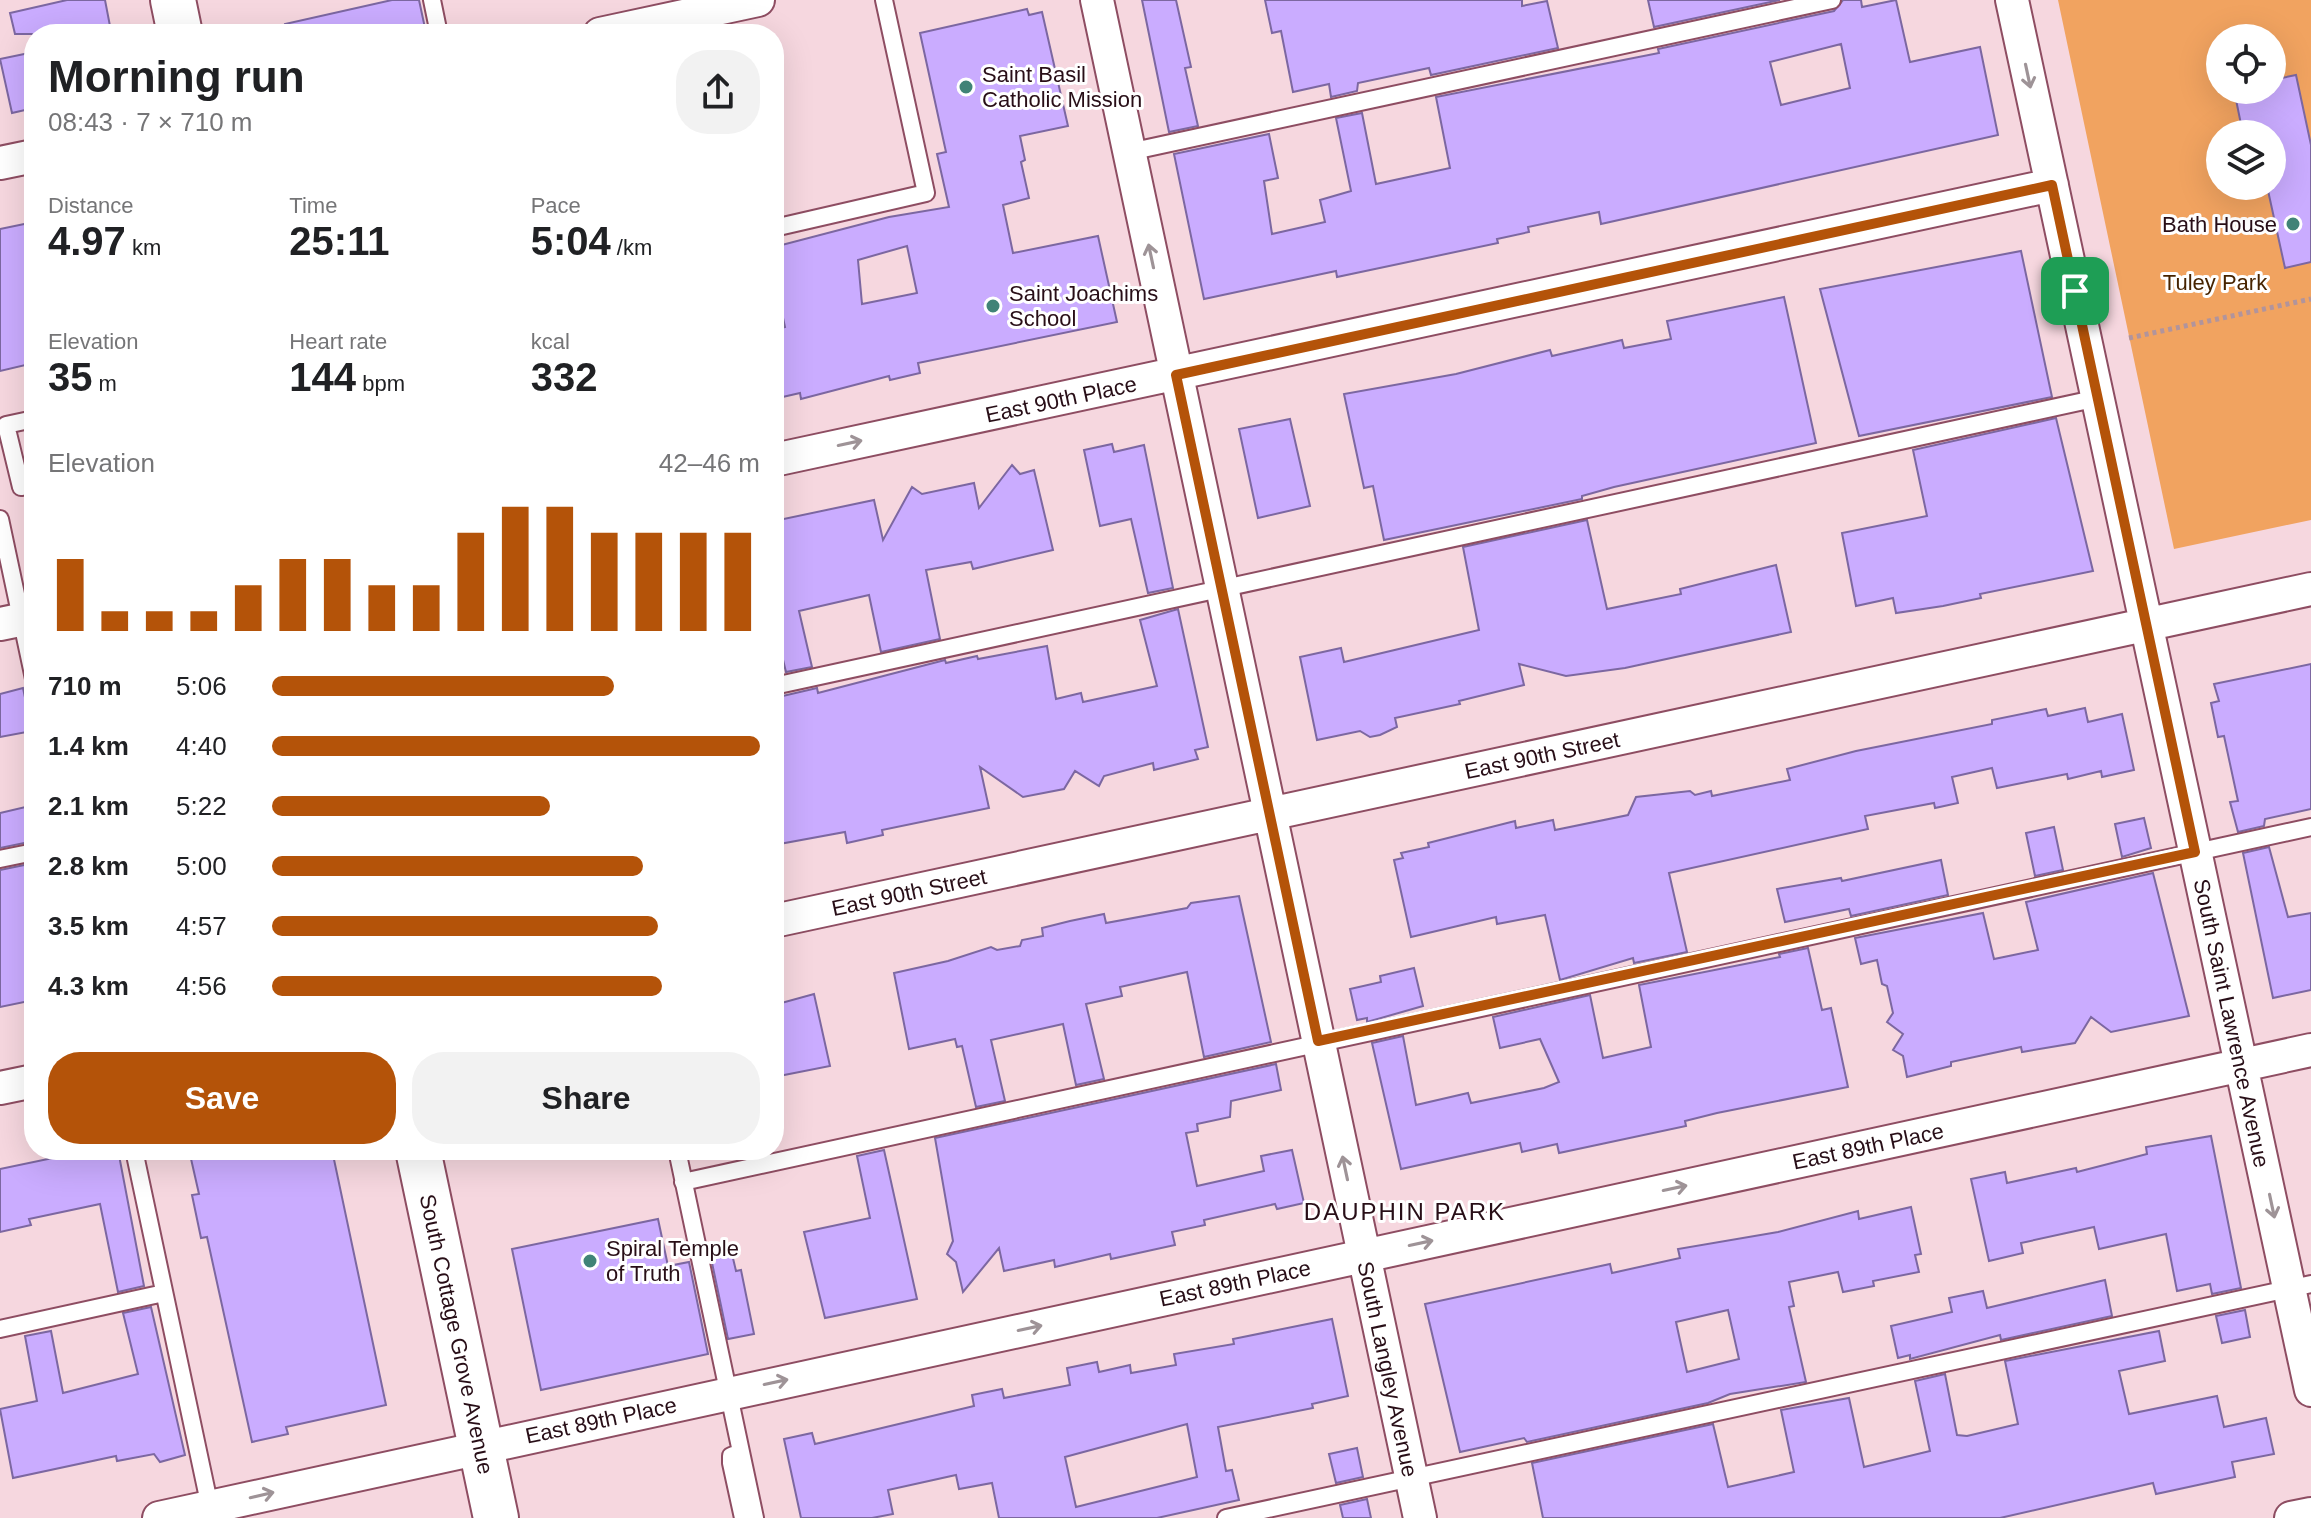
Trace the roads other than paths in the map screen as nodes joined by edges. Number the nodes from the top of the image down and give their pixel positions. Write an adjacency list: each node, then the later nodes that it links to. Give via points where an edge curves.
1 (173, 0): 8 (main road)
2 (432, 0): 9 (lane)
3 (758, 0): 10 (street)
4 (884, 0): 15 (lane, via 926,193)
5 (1097, 0): 11 (street, South Langley Avenue)
6 (1832, 0): 11 (lane)
7 (2012, 0): 14 (street, South Saint Lawrence Avenue, one-way to 14)
8 (178, 24)
9 (437, 24)
10 (646, 24)
11 (1129, 152): 16 (street, South Langley Avenue, one-way to 11)
12 (24, 158): 13 (street)
13 (0, 163)
14 (2052, 185): 16 (street, East 90th Place); 17 (street, South Saint Lawrence Avenue)
15 (784, 226)
16 (1176, 375): 19 (street, East 90th Place, one-way to 16); 22 (street, South Langley Avenue)
17 (2098, 398): 22 (lane); 25 (street, South Saint Lawrence Avenue)
18 (24, 421): 20 (lane, via 6,425)
19 (784, 458)
20 (24, 487)
21 (0, 519): 24 (lane)
22 (1222, 589): 27 (lane); 28 (street, South Langley Avenue)
23 (2311, 589): 25 (street, East 90th Street)
24 (18, 620): 26 (lane)
25 (2146, 625): 28 (street, East 90th Street); 30 (street, South Saint Lawrence Avenue)
26 (24, 642)
27 (784, 684)
28 (1270, 814): 33 (street, East 90th Street); 34 (street, South Langley Avenue)
29 (2311, 827): 30 (lane)
30 (2195, 852): 34 (lane); 36 (street, South Saint Lawrence Avenue)
31 (24, 854): 32 (lane)
32 (0, 859)
33 (784, 919)
34 (1318, 1041): 43 (lane); 45 (street, South Langley Avenue, one-way to 34)
35 (2311, 1050): 36 (street, East 89th Place)
36 (2241, 1065): 45 (street, East 89th Place, one-way to 36); 46 (street, South Saint Lawrence Avenue, one-way to 46)
37 (24, 1083): 38 (street)
38 (0, 1088)
39 (136, 1160): 47 (lane)
40 (420, 1160): 51 (main road, South Cottage Grove Avenue)
41 (679, 1160): 44 (lane)
42 (782, 1160): 44 (lane)
43 (784, 1160)
44 (683, 1182): 50 (lane)
45 (1364, 1256): 50 (street, East 89th Place, one-way to 45); 53 (street, South Langley Avenue)
46 (2300, 1287): 49 (street, South Saint Lawrence Avenue); 53 (lane)
47 (164, 1293): 48 (lane); 54 (lane)
48 (0, 1329)
49 (2311, 1390)
50 (728, 1393): 51 (street, East 89th Place); 52 (lane)
51 (481, 1446): 54 (street, East 89th Place, one-way to 51); 57 (main road, South Cottage Grove Avenue)
52 (741, 1452): 58 (lane, via 731,1456 731,1463); 59 (lane)
53 (1411, 1478): 60 (lane); 61 (street, South Langley Avenue)
54 (211, 1512): 56 (street, East 89th Place)
55 (2311, 1514): 62 (street)
56 (159, 1518)
57 (496, 1518)
58 (743, 1518)
59 (755, 1518)
60 (1226, 1518)
61 (1420, 1518)
62 (2291, 1518)

